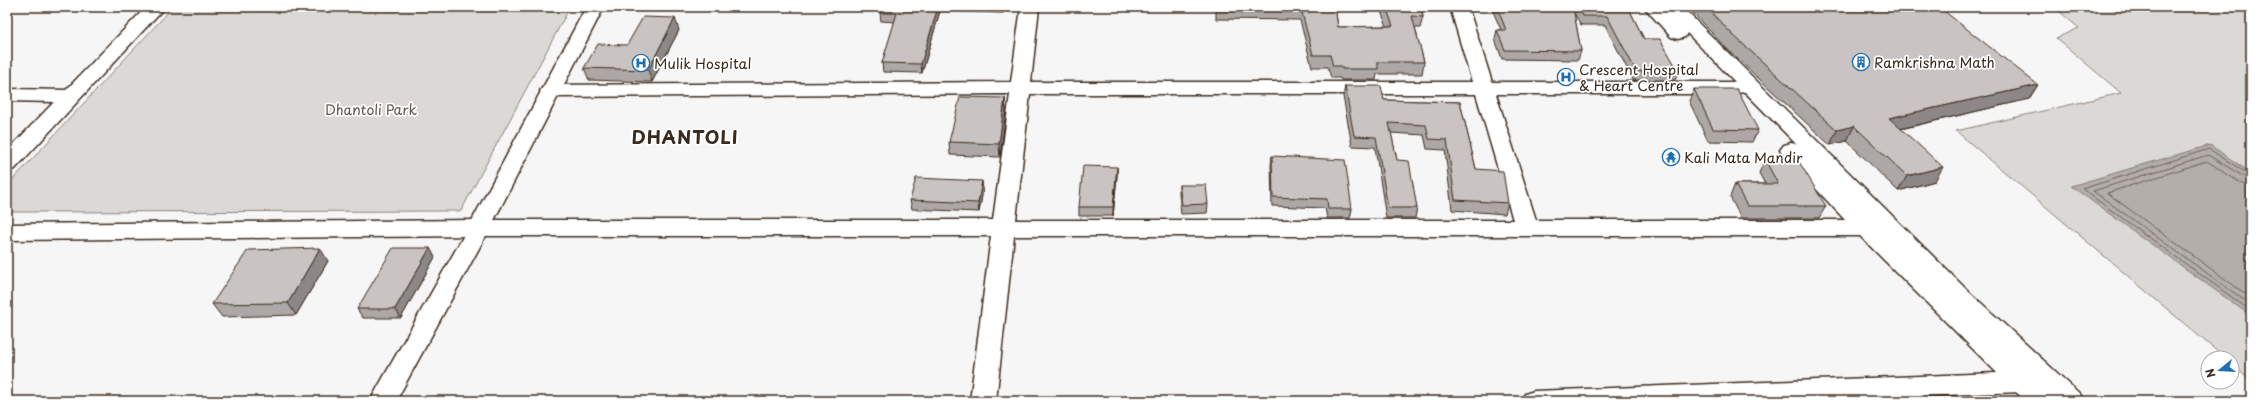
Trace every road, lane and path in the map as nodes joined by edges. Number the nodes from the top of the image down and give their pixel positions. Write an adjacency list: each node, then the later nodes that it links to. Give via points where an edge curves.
1 (156, 7): 12 (street)
2 (595, 7): 10 (street)
3 (1030, 7): 8 (street)
4 (1458, 7): 9 (street)
5 (1653, 7): 7 (street)
6 (1672, 7): 7 (street)
7 (1740, 87): 9 (street); 14 (street)
8 (1020, 88): 9 (street); 10 (street); 16 (street)
9 (1484, 88): 17 (street)
10 (550, 91): 15 (street)
11 (7, 94): 12 (street)
12 (72, 96): 13 (street)
13 (7, 164)
14 (1876, 226): 17 (street); 19 (street); 24 (street, via 1960,297)
15 (478, 228): 16 (street); 18 (street); 20 (street)
16 (1004, 228): 17 (street); 21 (street)
17 (1527, 228)
18 (7, 232)
19 (2022, 382): 22 (street); 23 (street)
20 (383, 401)
21 (983, 401)
22 (1534, 401)
23 (2041, 401)
24 (2071, 401)

